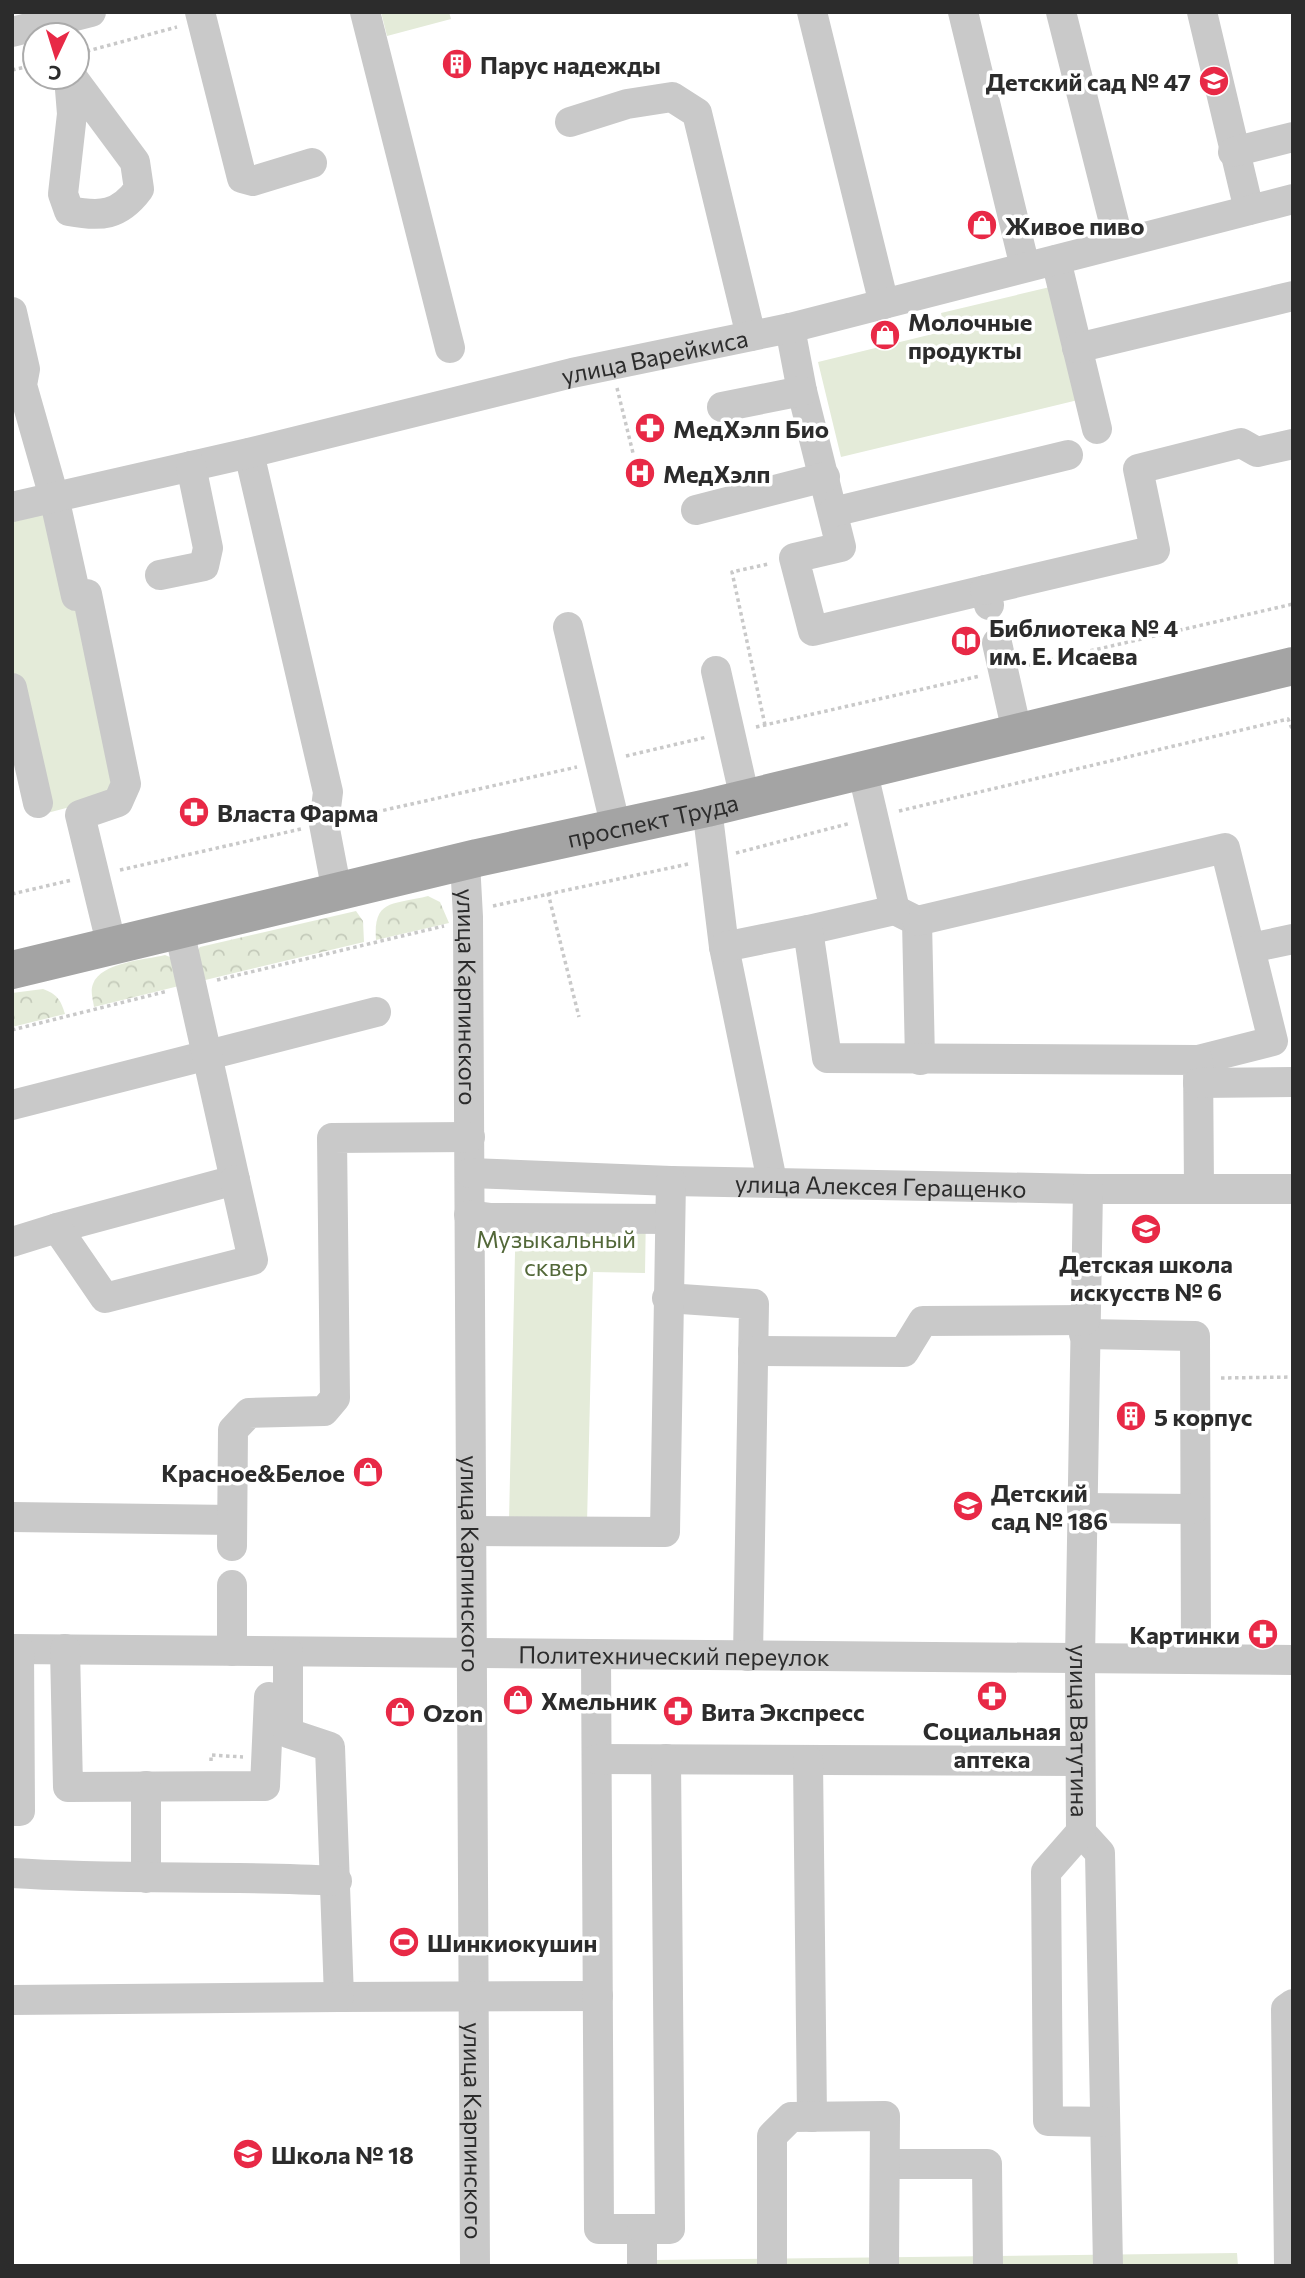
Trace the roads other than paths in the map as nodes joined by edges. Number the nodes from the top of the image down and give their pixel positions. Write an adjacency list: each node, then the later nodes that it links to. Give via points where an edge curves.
1 (91, 12): 8 (street)
2 (365, 12): 23 (street)
3 (812, 12): 19 (street)
4 (963, 12): 17 (street)
5 (1061, 12): 15 (street)
6 (1202, 12): 11 (street)
7 (200, 16): 12 (street, via 242,178 253,181)
8 (62, 21)
9 (570, 122): 22 (street, via 627,104 672,97 697,113)
10 (1293, 136): 11 (street)
11 (1233, 152): 14 (street)
12 (312, 163)
13 (1293, 199): 14 (street, улица Варейкиса)
14 (1249, 210): 15 (street, улица Варейкиса)
15 (1119, 242): 16 (street, улица Варейкиса)
16 (1056, 260): 17 (street, улица Варейкиса); 24 (street)
17 (1025, 267): 19 (street, улица Варейкиса)
18 (1293, 296): 24 (street)
19 (884, 304): 21 (street, улица Варейкиса)
20 (12, 313): 33 (street, via 25,369 22,385)
21 (790, 328): 22 (street, улица Варейкиса); 25 (street)
22 (751, 335): 29 (street, улица Варейкиса, via 572,373)
23 (450, 348)
24 (1077, 348): 27 (street)
25 (802, 391): 26 (street); 32 (street)
26 (722, 407)
27 (1097, 429)
28 (1293, 444): 36 (street, via 1256,453 1241,443 1138,469 1155,550 987,597 813,631 794,558 841,547)
29 (249, 453): 31 (street, улица Варейкиса); 50 (street, via 328,792 324,824)
30 (1068, 455): 36 (street)
31 (191, 466): 33 (street, улица Варейкиса); 37 (street, via 208,548 204,566)
32 (825, 477): 35 (street); 36 (street)
33 (54, 497): 34 (street, улица Варейкиса); 55 (street, via 76,596 87,594 126,784 118,802 80,815)
34 (12, 507)
35 (696, 510)
36 (833, 512)
37 (160, 575)
38 (568, 627): 48 (street)
39 (1000, 657): 43 (street)
40 (1293, 666): 43 (main road, проспект Труда)
41 (716, 671): 45 (street)
42 (12, 688): 46 (street)
43 (1017, 732): 44 (main road, проспект Труда)
44 (862, 769): 45 (main road, проспект Труда); 51 (street, via 872,818)
45 (745, 799): 47 (main road, проспект Труда)
46 (38, 803)
47 (707, 808): 48 (main road, проспект Труда); 56 (street)
48 (616, 828): 49 (main road, проспект Труда)
49 (465, 862): 50 (main road, проспект Труда); 65 (street, улица Карпинского)
50 (337, 892): 52 (main road, проспект Труда)
51 (906, 916): 53 (street); 57 (street, via 1225,848); 61 (street)
52 (179, 930): 55 (main road, проспект Труда); 60 (street)
53 (808, 930): 56 (street); 61 (street, via 827,1058)
54 (1293, 939): 57 (street)
55 (112, 947): 58 (main road, проспект Труда)
56 (724, 947): 69 (street)
57 (1251, 948): 62 (street, via 1273,1041)
58 (12, 970)
59 (376, 1012): 60 (street)
60 (206, 1056): 64 (street); 67 (street)
61 (920, 1060): 62 (street)
62 (1198, 1072): 63 (street); 71 (street)
63 (1293, 1082)
64 (12, 1105)
65 (470, 1137): 66 (street, улица Карпинского); 82 (street, via 332,1138 335,1398 324,1411 249,1413 233,1430 232,1533)
66 (470, 1173): 68 (street, улица Алексея Геращенко); 73 (street, улица Карпинского)
67 (235, 1180): 75 (street); 75 (street, via 253,1259 105,1298)
68 (671, 1181): 69 (street, улица Алексея Геращенко); 74 (street)
69 (772, 1181): 70 (street, улица Алексея Геращенко)
70 (1088, 1189): 71 (street, улица Алексея Геращенко); 78 (street, улица Ватутина)
71 (1199, 1189): 72 (street, улица Алексея Геращенко)
72 (1293, 1189)
73 (470, 1214): 74 (street); 83 (street, улица Карпинского)
74 (670, 1219): 77 (street)
75 (57, 1228): 76 (street)
76 (12, 1242)
77 (667, 1298): 79 (street, via 754,1304); 83 (street, via 665,1532)
78 (1084, 1327): 79 (street, via 923,1321 904,1352); 80 (street, улица Ватутина); 81 (street, via 1195,1336)
79 (754, 1351): 91 (street)
80 (1082, 1508): 81 (street); 92 (street, улица Ватутина)
81 (1194, 1509): 93 (street)
82 (12, 1517)
83 (472, 1531): 89 (street, улица Карпинского)
84 (232, 1585): 87 (street)
85 (16, 1650): 86 (street, Политехнический переулок); 100 (street, via 20,1811)
86 (65, 1650): 87 (street, Политехнический переулок); 99 (street, via 68,1787)
87 (232, 1651): 88 (street, Политехнический переулок)
88 (279, 1651): 89 (street, Политехнический переулок); 99 (street, via 265,1786); 104 (street, via 288,1733 330,1747)
89 (473, 1654): 90 (street, Политехнический переулок); 105 (street, улица Карпинского)
90 (596, 1655): 91 (street, Политехнический переулок); 95 (street)
91 (748, 1657): 92 (street, Политехнический переулок)
92 (1080, 1659): 93 (street, Политехнический переулок); 98 (street, улица Ватутина)
93 (1196, 1659): 94 (street, Политехнический переулок)
94 (1293, 1660)
95 (597, 1759): 96 (street); 106 (street)
96 (666, 1759): 97 (street); 114 (street, via 670,2229)
97 (808, 1760): 98 (street); 111 (street)
98 (1080, 1761): 101 (street, улица Ватутина)
99 (146, 1786): 103 (street)
100 (12, 1811)
101 (1081, 1832): 112 (street, улица Ватутина, via 1100,1853); 112 (street, via 1046,1872 1048,2121)
102 (12, 1873): 103 (street)
103 (146, 1878): 104 (street)
104 (337, 1881): 107 (street)
105 (476, 1995): 106 (street); 107 (street); 116 (street, улица Карпинского)
106 (598, 1996): 114 (street, via 599,2229)
107 (339, 1997): 108 (street)
108 (12, 2000)
109 (1293, 2004): 110 (street, via 1286,2009)
110 (1290, 2098): 115 (street)
111 (812, 2117): 113 (street, via 885,2116); 118 (street, via 791,2117 772,2136)
112 (1105, 2122): 121 (street, улица Ватутина)
113 (885, 2164): 119 (street); 120 (street, via 988,2164)
114 (642, 2230): 117 (street)
115 (1290, 2248)
116 (475, 2266)
117 (642, 2266)
118 (772, 2266)
119 (884, 2266)
120 (988, 2266)
121 (1108, 2266)

